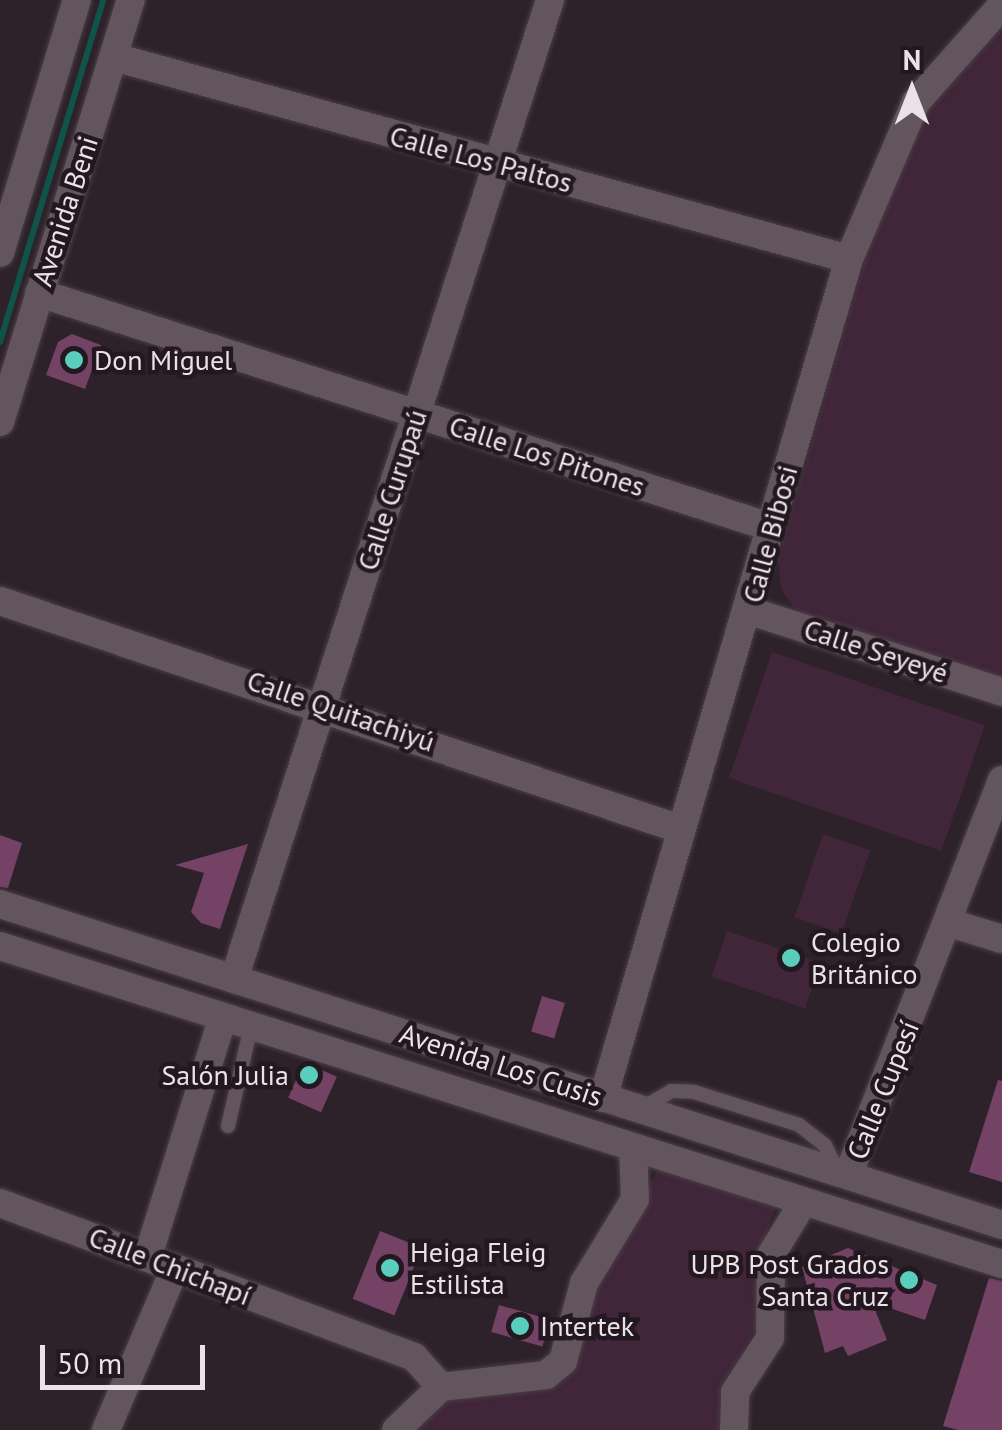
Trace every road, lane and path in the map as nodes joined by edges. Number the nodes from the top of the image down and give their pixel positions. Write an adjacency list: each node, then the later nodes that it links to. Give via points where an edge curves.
1 (77, 0): 7 (street, Avenida Beni)
2 (131, 0): 5 (street, Avenida Beni)
3 (550, 0): 6 (street, Calle Curupaú)
4 (1002, 5): 9 (street, Calle Bibosi, via 916,102)
5 (114, 57): 6 (street, Calle Los Paltos); 10 (street, Avenida Beni)
6 (497, 164): 9 (street, Calle Los Paltos); 11 (street, Calle Curupaú)
7 (6, 213): 8 (street, Avenida Beni)
8 (0, 253)
9 (850, 259): 13 (street, Calle Bibosi)
10 (39, 293): 11 (street, Calle Los Pitones); 12 (street, Avenida Beni)
11 (417, 414): 13 (street, Calle Los Pitones); 17 (street, Calle Curupaú)
12 (0, 422)
13 (770, 527): 15 (street, Calle Bibosi)
14 (0, 601): 17 (street, Calle Quitachiyú)
15 (750, 611): 16 (street, Calle Seyeyé); 19 (street, Calle Bibosi)
16 (1002, 692)
17 (324, 702): 19 (street, Calle Quitachiyú); 24 (street, Calle Curupaú)
18 (1002, 780): 21 (street, Calle Cupesí)
19 (680, 829): 29 (street, Calle Bibosi)
20 (0, 904): 24 (street, Avenida Los Cusis)
21 (950, 924): 22 (street); 32 (street, Calle Cupesí)
22 (1002, 939)
23 (0, 946): 26 (street, Avenida Los Cusis)
24 (234, 979): 25 (street, Avenida Los Cusis)
25 (311, 1004): 28 (street); 29 (street, Avenida Los Cusis)
26 (223, 1017): 27 (street, Avenida Los Cusis); 36 (street)
27 (251, 1026): 28 (street, Avenida Los Cusis); 30 (lane)
28 (299, 1041): 31 (street, Avenida Los Cusis)
29 (603, 1098): 32 (street, Avenida Los Cusis)
30 (228, 1126)
31 (633, 1148): 33 (street, Avenida Los Cusis); 39 (street, via 635,1198 584,1283 562,1360 546,1376)
32 (842, 1174): 35 (street, Avenida Los Cusis)
33 (804, 1202): 37 (street, Avenida Los Cusis); 42 (street, via 771,1255 770,1338 734,1392)
34 (0, 1203): 36 (street, Calle Chichapí)
35 (1002, 1225)
36 (148, 1256): 38 (street, Calle Chichapí)
37 (1002, 1264)
38 (175, 1268): 39 (street, Calle Chichapí, via 414,1357); 40 (street)
39 (441, 1387): 41 (street)
40 (106, 1430)
41 (396, 1430)
42 (734, 1430)

